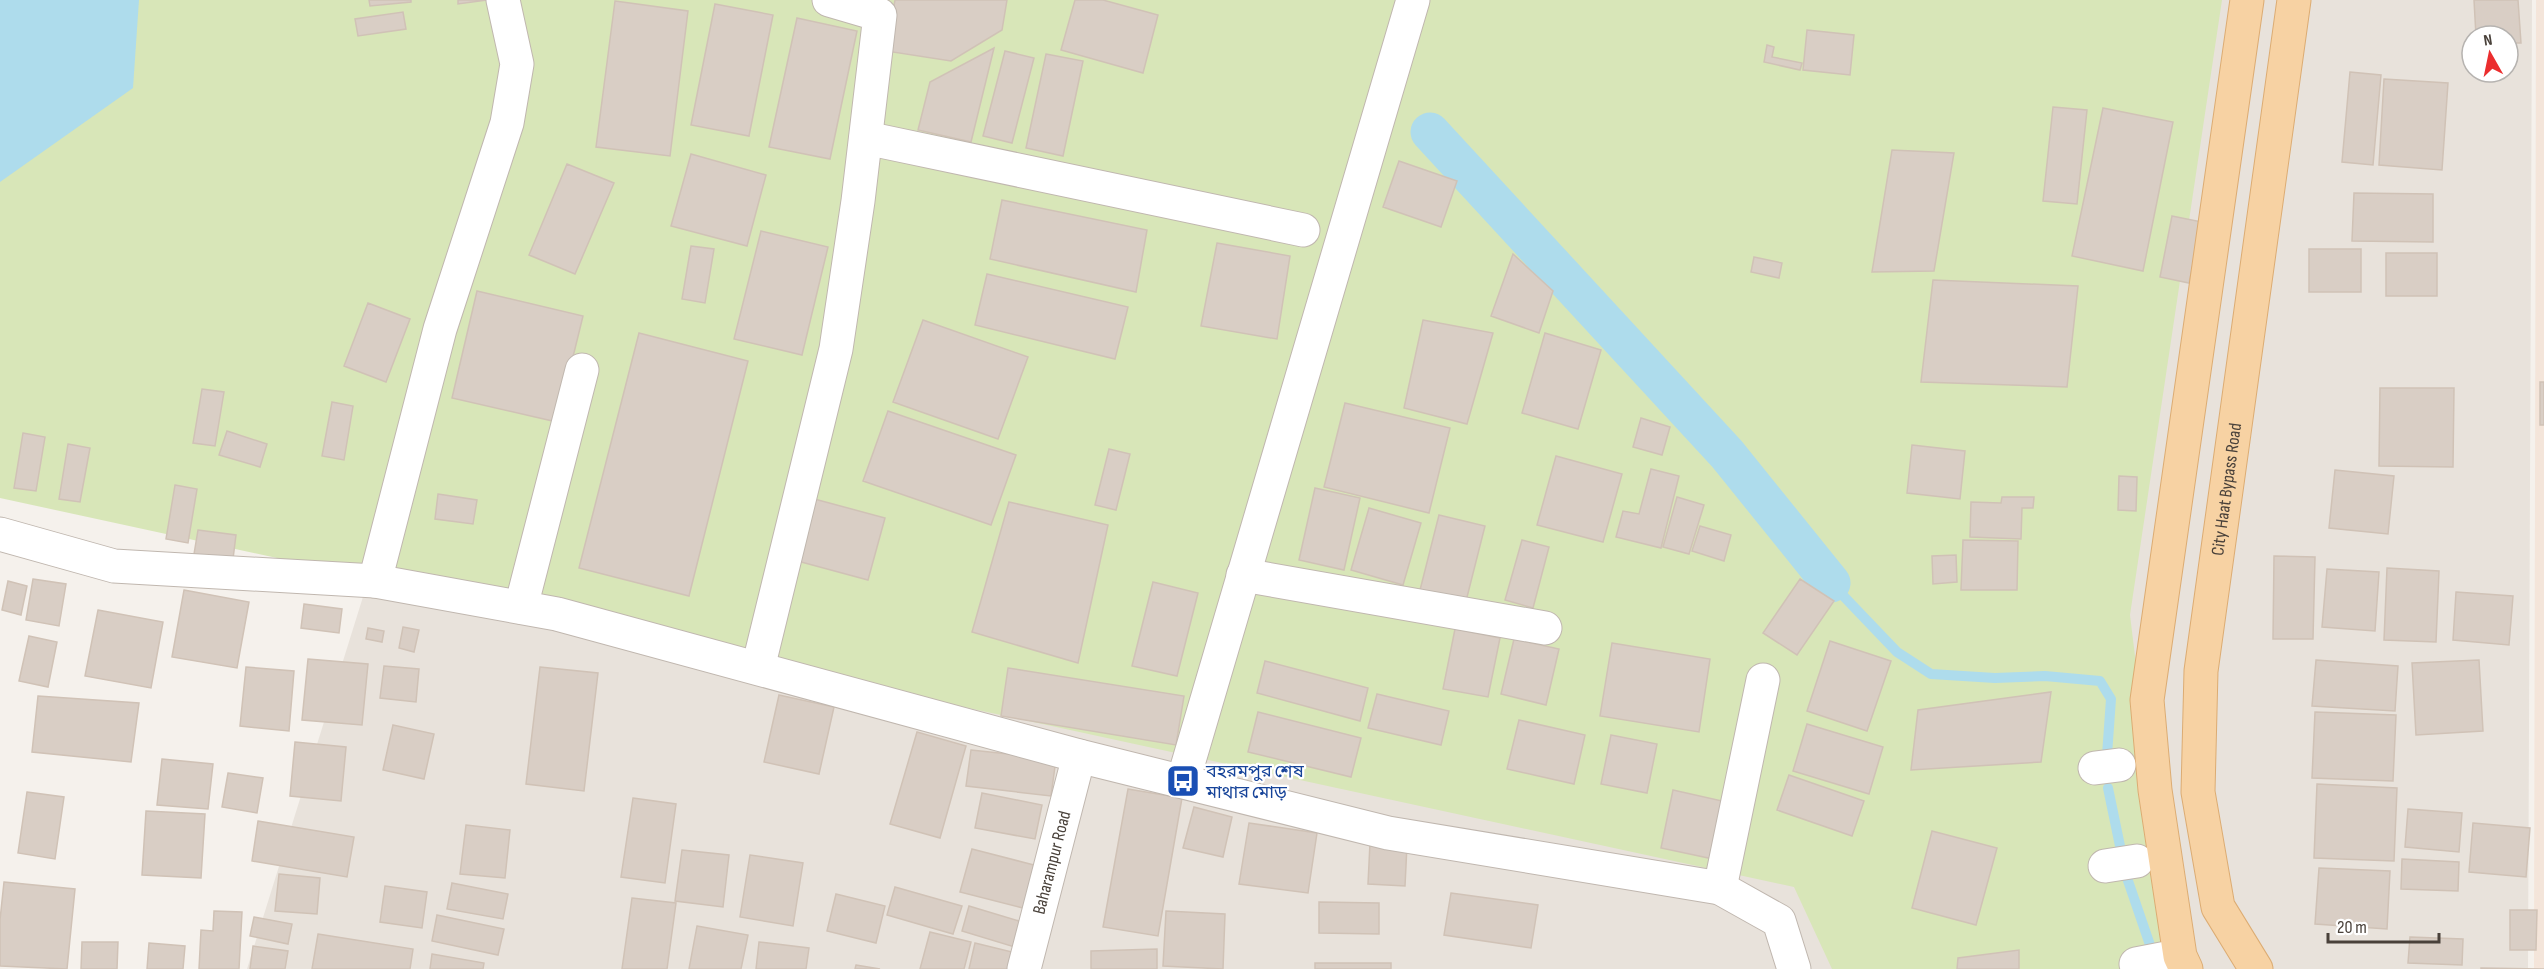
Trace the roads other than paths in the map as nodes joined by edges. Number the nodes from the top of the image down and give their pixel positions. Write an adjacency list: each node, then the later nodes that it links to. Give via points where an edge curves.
1 (503, 0): 11 (street, via 517,64 507,123 440,329)
2 (829, 0): 6 (street, via 880,15)
3 (1413, 0): 10 (street)
4 (2247, 0): 21 (main road, via 2147,700 2155,790 2180,956)
5 (2294, 0): 24 (main road, City Haat Bypass Road, via 2201,671 2198,792 2218,907)
6 (866, 138): 7 (street); 14 (street, via 836,349)
7 (1302, 231)
8 (582, 370): 12 (street)
9 (0, 534): 11 (street, via 114,566)
10 (1243, 575): 13 (street); 17 (street)
11 (375, 581): 12 (street)
12 (521, 607): 14 (street)
13 (1545, 628)
14 (758, 668): 16 (street)
15 (1763, 680): 20 (street)
16 (1079, 756): 17 (street); 22 (street, Baharampur Road)
17 (1183, 781): 20 (street, via 1388,833)
18 (2137, 861): 19 (street)
19 (2105, 866)
20 (1720, 888): 23 (street, via 1779,921)
21 (2163, 964)
22 (1024, 969)
23 (1794, 969)
24 (2256, 969)

